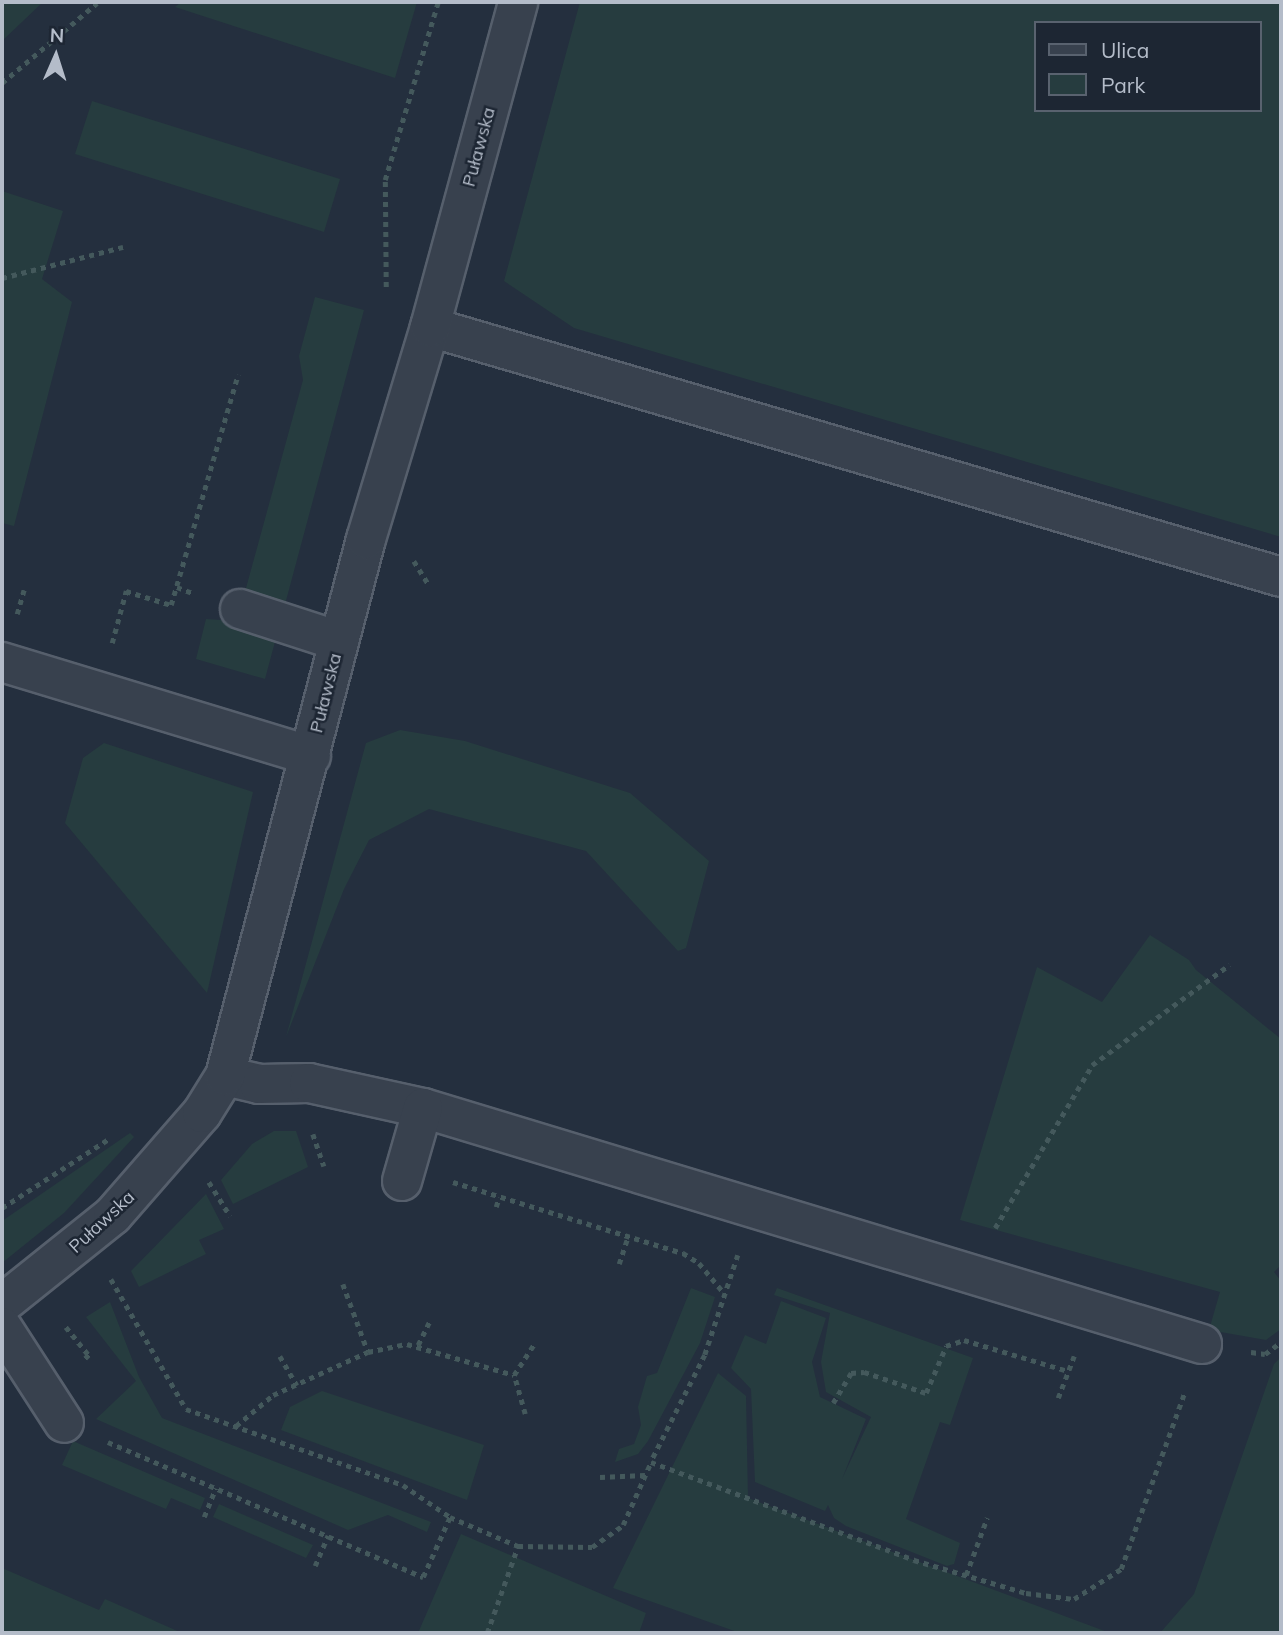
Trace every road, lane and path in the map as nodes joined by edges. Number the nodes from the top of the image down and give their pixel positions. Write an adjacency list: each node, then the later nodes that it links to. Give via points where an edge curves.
1 (90, 2): 4 (path, via 97,3)
2 (438, 2): 7 (path, via 385,180)
3 (518, 2): 8 (street, Puławska)
4 (2, 83)
5 (123, 247): 6 (path)
6 (2, 278)
7 (386, 302)
8 (430, 327): 11 (street); 14 (street, Puławska)
9 (238, 374): 15 (path, via 171,605 126,590)
10 (411, 558): 12 (path)
11 (1281, 577)
12 (429, 585)
13 (240, 609): 14 (street)
14 (339, 640): 17 (street, Puławska)
15 (108, 655)
16 (2, 662): 17 (street)
17 (311, 756): 19 (street, Puławska)
18 (1229, 965): 33 (path, via 1092,1065)
19 (225, 1076): 20 (street, via 259,1084 309,1083); 35 (street, Puławska, via 187,1132 113,1215)
20 (418, 1124): 25 (street); 26 (path, via 443,1158 454,1184); 33 (street)
21 (311, 1129): 23 (path)
22 (120, 1130): 28 (path)
23 (324, 1166)
24 (203, 1172): 29 (path)
25 (402, 1181)
26 (499, 1197): 27 (path); 30 (path)
27 (496, 1207)
28 (2, 1208)
29 (230, 1216)
30 (628, 1237): 31 (path); 54 (path, via 683,1253 699,1263 725,1293 705,1355)
31 (619, 1264)
32 (107, 1270): 53 (path, via 186,1409)
33 (967, 1273): 42 (street)
34 (343, 1284): 43 (path)
35 (2, 1304)
36 (429, 1322): 41 (path)
37 (2, 1327): 52 (street)
38 (1281, 1342): 44 (path)
39 (534, 1343): 47 (path)
40 (1078, 1344): 46 (path)
41 (418, 1345): 43 (path); 47 (path)
42 (1202, 1345): 64 (path, via 1121,1569 1074,1600 1026,1593)
43 (369, 1352): 48 (path)
44 (1265, 1354)
45 (280, 1356): 48 (path)
46 (1068, 1371): 49 (path); 50 (path, via 964,1340 946,1346 926,1393 851,1373)
47 (514, 1375): 51 (path)
48 (297, 1385): 53 (path, via 273,1395)
49 (1058, 1398)
50 (833, 1403)
51 (525, 1414)
52 (64, 1423): 57 (path)
53 (236, 1426): 59 (path, via 403,1485)
54 (651, 1462): 55 (path); 64 (path)
55 (645, 1475): 56 (path); 62 (path, via 622,1525 592,1547)
56 (600, 1477)
57 (216, 1488): 58 (path); 61 (path)
58 (204, 1517)
59 (450, 1517): 61 (path, via 423,1577); 62 (path)
60 (987, 1518): 64 (path)
61 (328, 1536): 63 (path)
62 (518, 1546): 65 (path)
63 (315, 1566)
64 (966, 1575)
65 (487, 1633)

